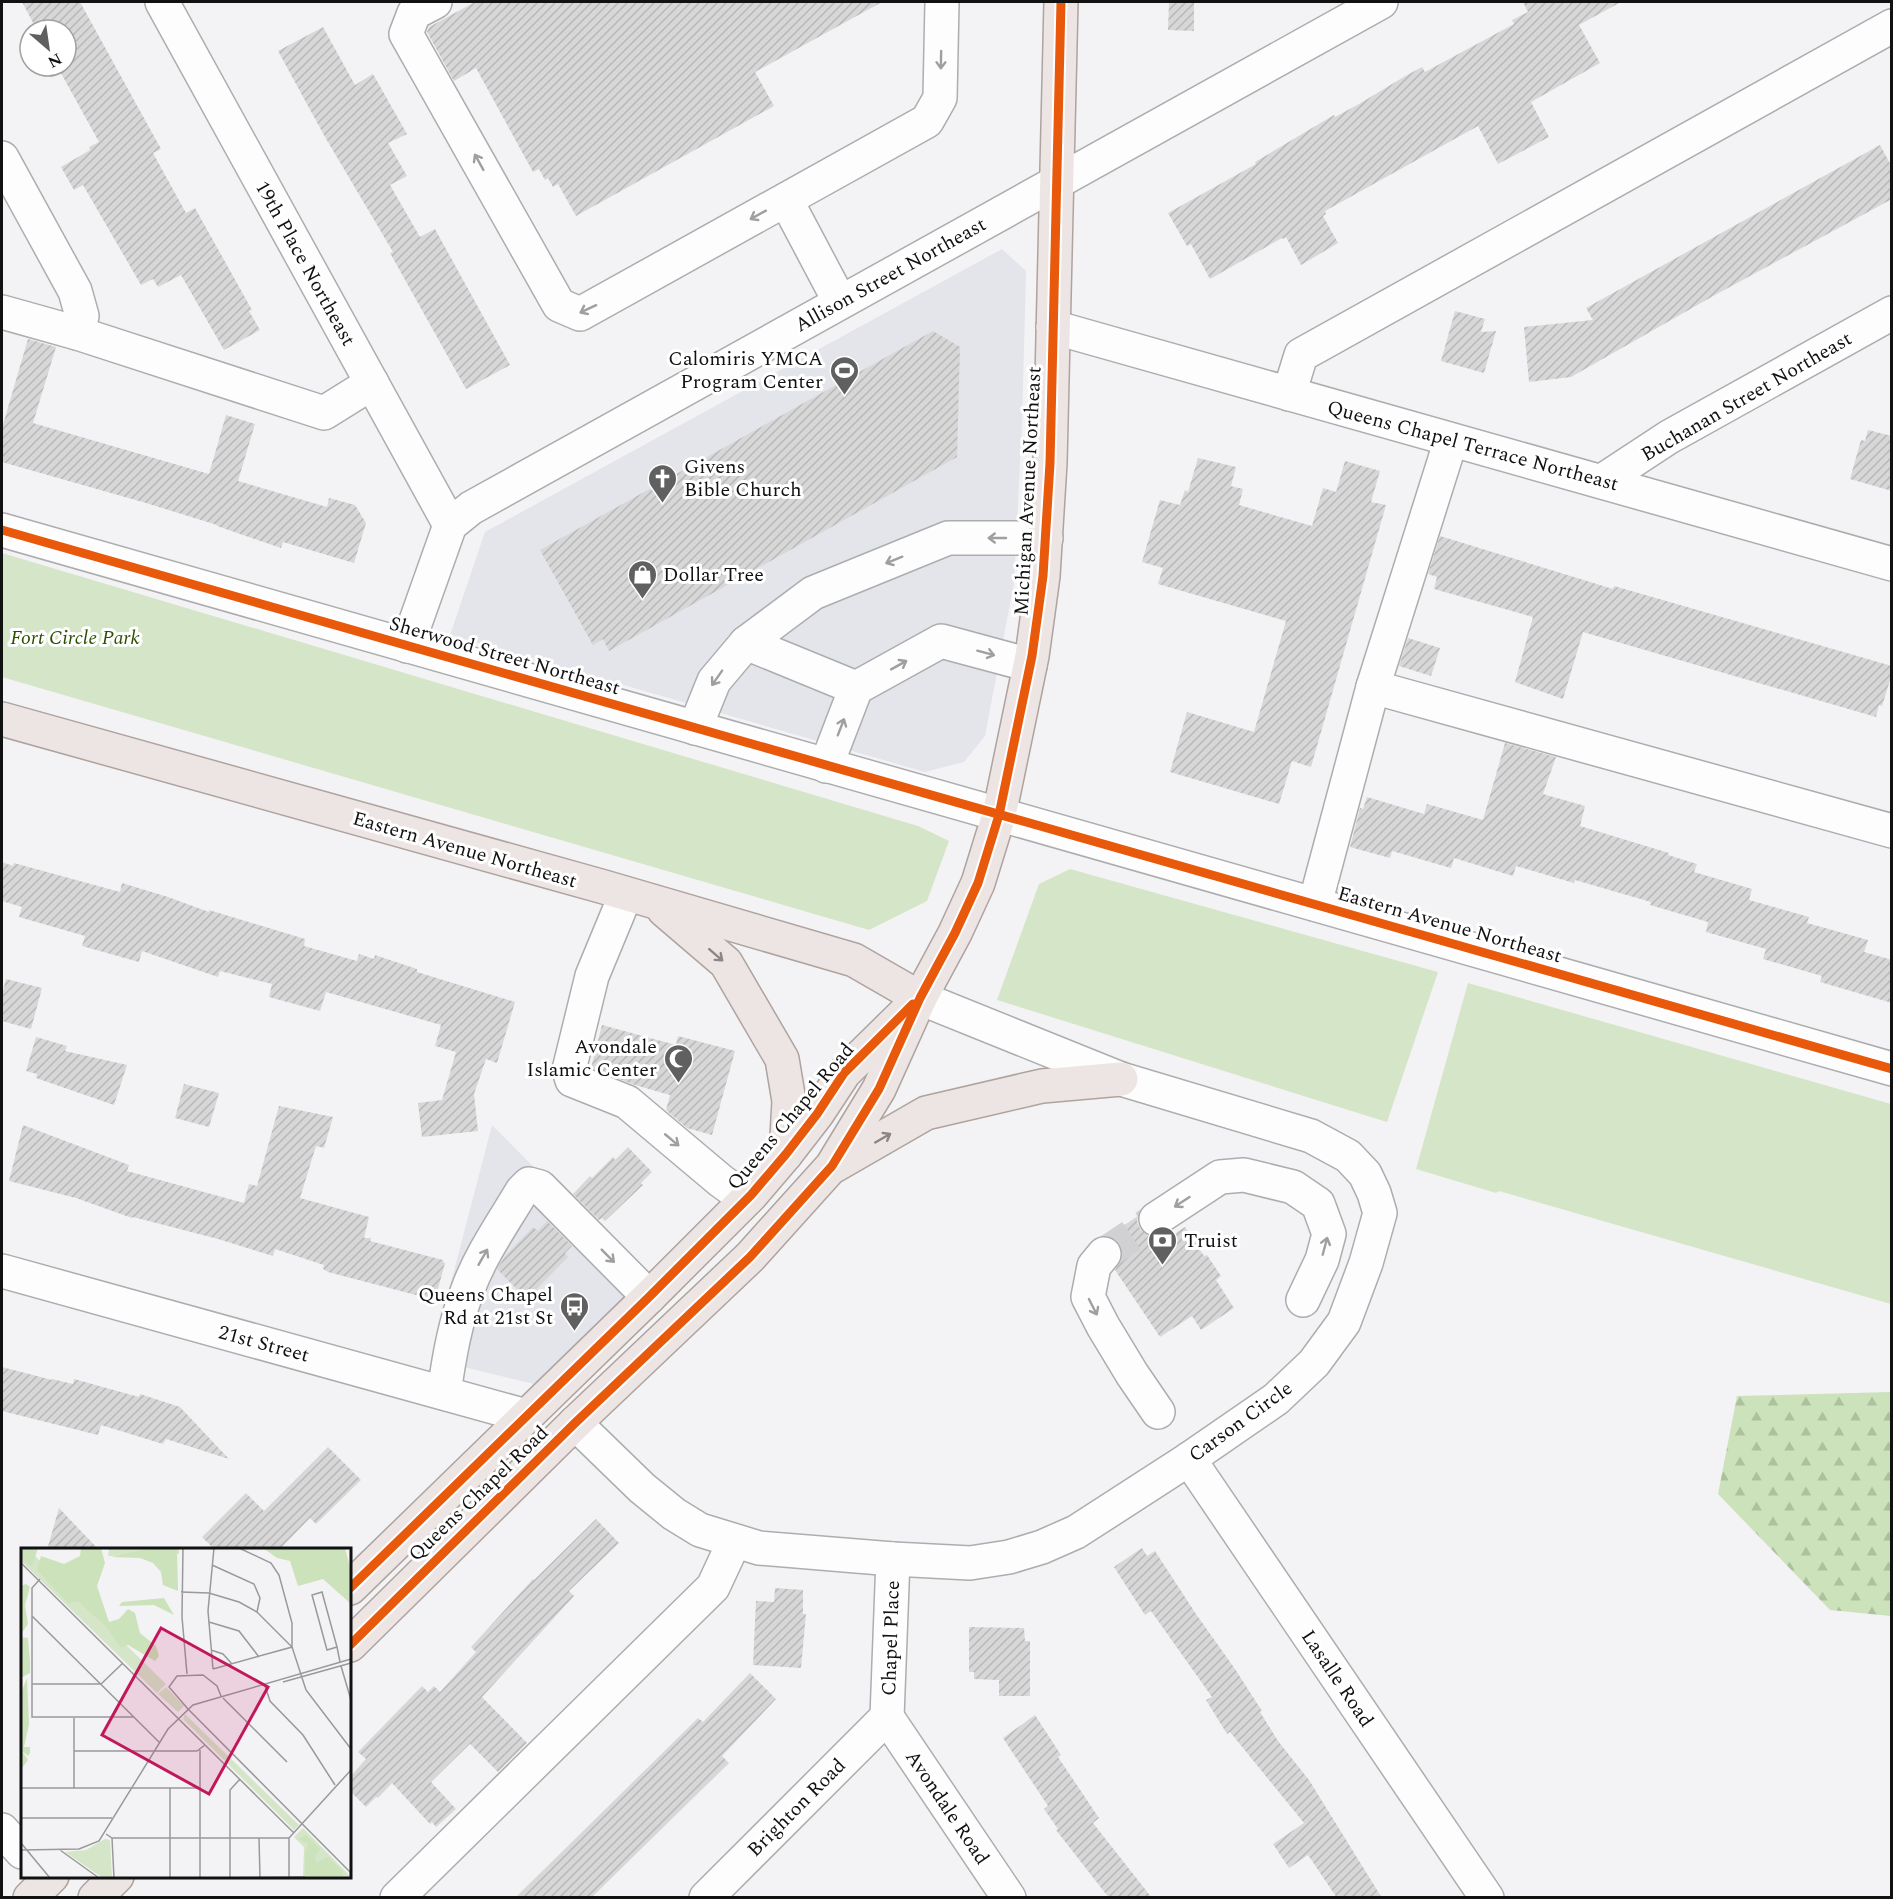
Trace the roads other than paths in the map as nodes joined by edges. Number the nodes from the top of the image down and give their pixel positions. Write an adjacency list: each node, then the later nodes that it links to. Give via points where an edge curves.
1 (435, 2): 9 (street, one-way to 1, via 580,314 559,305 406,34 414,13)
2 (942, 2): 9 (street, one-way to 9, via 940,98 927,121)
3 (1061, 2): 8 (main road, Michigan Avenue Northeast)
4 (1381, 2): 8 (street, Allison Street Northeast)
5 (174, 6): 15 (street, 19th Place Northeast)
6 (1892, 26): 16 (street, via 1301,355)
7 (2, 158): 14 (street, via 75,291 82,316)
8 (1057, 181): 10 (street, Allison Street Northeast); 13 (main road, Michigan Avenue Northeast)
9 (786, 200): 10 (street)
10 (840, 302): 19 (street, Allison Street Northeast, via 484,500)
11 (2, 312): 14 (street)
12 (1892, 313): 18 (street, Buchanan Street Northeast, via 1669,437)
13 (1053, 327): 16 (street, Queens Chapel Terrace Northeast); 21 (main road, Michigan Avenue Northeast)
14 (77, 333): 15 (street, via 324,413)
15 (372, 383): 19 (street, 19th Place Northeast)
16 (1289, 394): 17 (street, Queens Chapel Terrace Northeast)
17 (1451, 440): 18 (street, Queens Chapel Terrace Northeast); 26 (street)
18 (1602, 481): 22 (street, Queens Chapel Terrace Northeast)
19 (450, 525): 24 (street)
20 (2, 530): 24 (street, Sherwood Street Northeast)
21 (1046, 538): 23 (street, one-way to 23, via 948,538 813,594); 25 (main road, Michigan Avenue Northeast)
22 (1892, 564)
23 (746, 643): 27 (street); 29 (street, one-way to 29, via 714,681)
24 (407, 645): 29 (street, Sherwood Street Northeast)
25 (1030, 664): 27 (street, one-way to 25, via 941,641); 31 (main road, Michigan Avenue Northeast)
26 (1373, 687): 32 (street); 34 (street)
27 (856, 688): 30 (street, one-way to 27)
28 (2, 719): 33 (main road, Eastern Avenue Northeast)
29 (695, 728): 30 (street, Sherwood Street Northeast)
30 (826, 766): 31 (street, Sherwood Street Northeast)
31 (999, 815): 34 (street, Eastern Avenue Northeast); 35 (main road, Michigan Avenue Northeast, via 973,893)
32 (1892, 831)
33 (641, 898): 35 (main road, Eastern Avenue Northeast, via 854,960); 38 (main road, one-way to 38, via 726,963 782,1059 789,1101); 40 (street, one-way to 40, via 592,976 569,1070 572,1080 627,1102)
34 (1316, 904): 36 (street, Eastern Avenue Northeast)
35 (920, 998): 37 (street, Carson Circle); 38 (main road, Queens Chapel Road, via 844,1073); 39 (main road, Queens Chapel Road, via 879,1089)
36 (1892, 1069)
37 (1121, 1079): 39 (main road, one-way to 37, via 926,1113 1042,1086); 50 (street, Carson Circle, via 1311,1136 1347,1156 1365,1174 1380,1213 1344,1322 1314,1363 1276,1399)
38 (786, 1154): 40 (main road, Queens Chapel Road)
39 (832, 1166): 49 (main road, Queens Chapel Road, via 750,1257)
40 (746, 1199): 44 (main road, Queens Chapel Road)
41 (1156, 1219): 45 (street, one-way to 41, via 1322,1260 1329,1234 1318,1204 1293,1187 1244,1175 1220,1177)
42 (1104, 1254): 47 (street, one-way to 47, via 1094,1266 1088,1297)
43 (2, 1271): 46 (street, 21st Street)
44 (649, 1297): 46 (street, one-way to 44, via 449,1356 467,1290 529,1184 540,1187); 48 (main road, Queens Chapel Road)
45 (1303, 1300)
46 (444, 1393): 48 (street, 21st Street)
47 (1158, 1412)
48 (526, 1416): 53 (main road, Queens Chapel Road)
49 (575, 1423): 51 (street, Carson Circle, via 674,1514 700,1530); 54 (main road, Queens Chapel Road)
50 (1189, 1460): 52 (street, Carson Circle, via 1076,1532 1042,1547 970,1563); 63 (street, Lasalle Road)
51 (734, 1542): 52 (street, Carson Circle, via 759,1548); 60 (street, via 713,1587)
52 (893, 1559): 55 (street, Chapel Place)
53 (351, 1587)
54 (351, 1644)
55 (887, 1717): 61 (street, Brighton Road); 62 (street, Avondale Road)
56 (2, 1830): 57 (street)
57 (21, 1851)
58 (115, 1878): 59 (main road)
59 (96, 1898)
60 (397, 1898)
61 (706, 1898)
62 (1009, 1898)
63 (1487, 1898)

